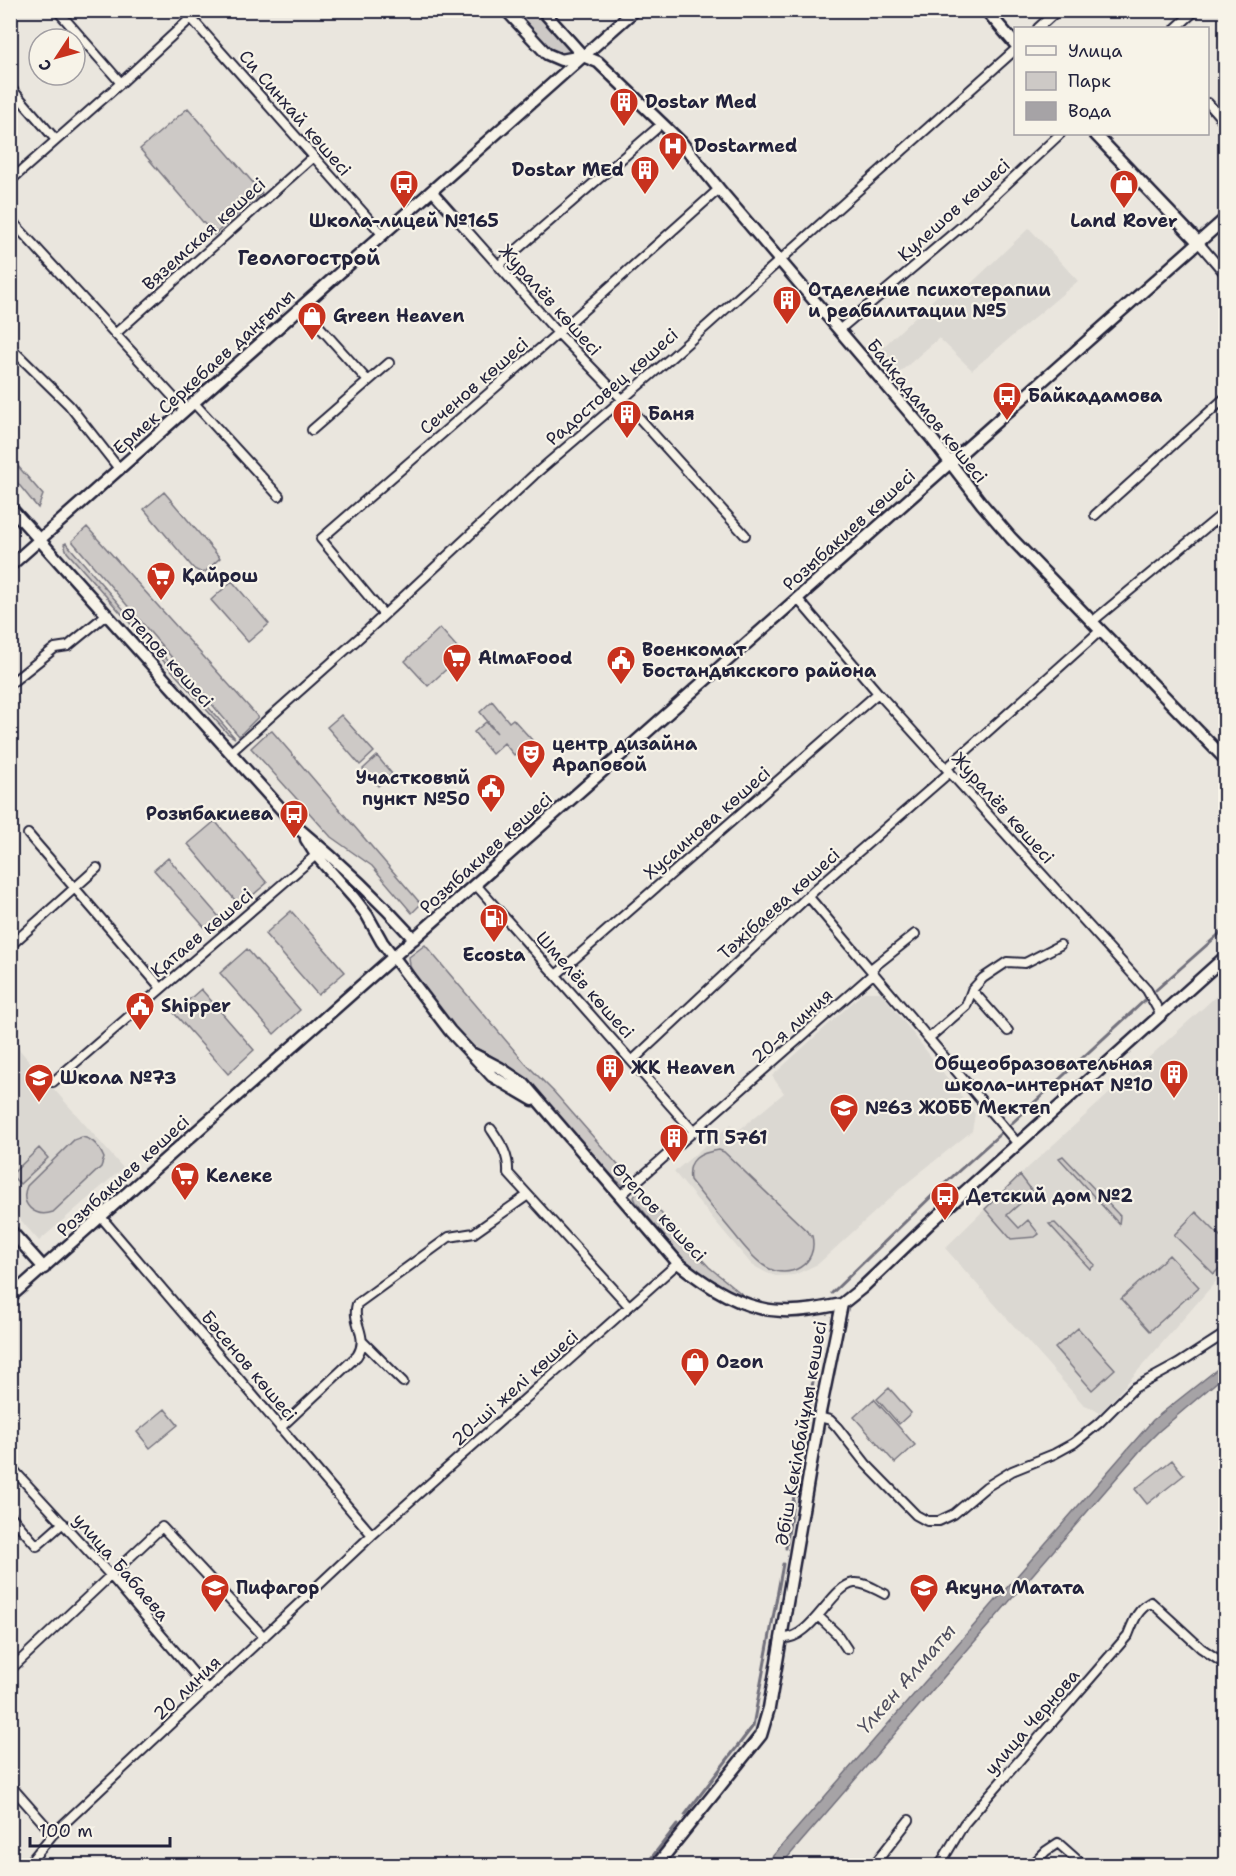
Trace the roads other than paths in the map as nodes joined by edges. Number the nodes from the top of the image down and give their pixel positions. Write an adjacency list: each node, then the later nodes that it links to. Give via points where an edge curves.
1 (57, 10): 15 (street)
2 (184, 10): 9 (street, Си Синхай көшесі)
3 (507, 10): 14 (street, via 547,54 561,60)
4 (542, 10): 14 (street, Байқадамов көшесі)
5 (635, 10): 14 (street, Ермек Серкебаев даңғылы)
6 (986, 10): 12 (street)
7 (1058, 10): 10 (street)
8 (1196, 10): 11 (street)
9 (191, 18): 15 (street); 23 (street, Си Синхай көшесі)
10 (1039, 27)
11 (1177, 27)
12 (1014, 45)
13 (1014, 49): 31 (street, Радостовец көшесі)
14 (583, 56): 25 (street, Байқадамов көшесі, via 598,62 663,123); 26 (street, Ермек Серкебаев даңғылы)
15 (121, 83): 22 (street)
16 (10, 87): 22 (street)
17 (1209, 104): 18 (street)
18 (1226, 124)
19 (656, 129): 32 (street)
20 (1059, 135): 35 (street, Кулешов көшесі, via 962,226)
21 (1096, 135): 30 (street)
22 (56, 140): 24 (street)
23 (313, 157): 29 (street, Си Синхай көшесі); 37 (street, Вяземская көшесі)
24 (10, 181)
25 (719, 189): 31 (street, Байқадамов көшесі); 36 (street, Сеченов көшесі)
26 (432, 191): 29 (street, Ермек Серкебаев даңғылы); 32 (street, Журалёв көшесі)
27 (1226, 218): 30 (street, Розыбакиев көшесі)
28 (10, 219): 37 (street)
29 (383, 235): 34 (street, Ермек Серкебаев даңғылы)
30 (1198, 242): 33 (street); 45 (street, Розыбакиев көшесі)
31 (781, 260): 35 (street, Байқадамов көшесі); 42 (street, Радостовец көшесі)
32 (498, 266): 36 (street, Журалёв көшесі)
33 (1226, 275)
34 (302, 307): 40 (street); 43 (street, Ермек Серкебаев даңғылы)
35 (839, 330): 45 (street, Байқадамов көшесі)
36 (558, 333): 42 (street, Журалёв көшесі); 56 (street, Сеченов көшесі, via 321,539)
37 (115, 334): 43 (street)
38 (10, 347): 46 (street, via 69,405)
39 (389, 363): 40 (street)
40 (368, 381): 44 (street)
41 (1226, 397): 50 (street)
42 (622, 399): 51 (street, Журалёв көшесі); 56 (street, Радостовец көшесі)
43 (189, 407): 46 (street, Ермек Серкебаев даңғылы); 47 (street)
44 (312, 430)
45 (950, 463): 54 (street, Розыбакиев көшесі); 57 (street, Байқадамов көшесі, via 1011,538)
46 (120, 470): 52 (street, Ермек Серкебаев даңғылы)
47 (279, 496)
48 (10, 507): 52 (street, Өтепов көшесі)
49 (1226, 511): 57 (street, Тәжібаева көшесі)
50 (1095, 515)
51 (745, 535)
52 (40, 540): 53 (street, Ермек Серкебаев даңғылы); 55 (street, Өтепов көшесі)
53 (10, 566)
54 (797, 598): 59 (street, Журалёв көшесі); 67 (street, Розыбакиев көшесі)
55 (107, 614): 58 (street, via 68,646 55,648); 60 (street, Өтепов көшесі)
56 (384, 615): 60 (street, Радостовец көшесі)
57 (1097, 625): 61 (street, Байқадамов көшесі); 62 (street, Тәжібаева көшесі)
58 (10, 684)
59 (878, 693): 62 (street, Журалёв көшесі); 77 (street, Хусаинова көшесі)
60 (231, 752): 63 (street, Өтепов көшесі)
61 (1226, 760)
62 (948, 770): 69 (street, Тәжібаева көшесі); 80 (street, Журалёв көшесі, via 1147,990)
63 (299, 829): 65 (street, Өтепов көшесі); 71 (street, Өтепов көшесі)
64 (28, 834): 68 (street)
65 (316, 855): 75 (street, Өтепов көшесі, via 354,898); 78 (street, Қатаев көшесі)
66 (97, 868): 68 (street)
67 (476, 885): 71 (street, Розыбакиев көшесі); 77 (street, Шмелёв көшесі)
68 (74, 888): 73 (street); 78 (street)
69 (808, 896): 76 (street); 83 (street, Тәжібаева көшесі)
70 (915, 934): 76 (street, 20-я линия)
71 (414, 939): 75 (street, Розыбакиев көшесі)
72 (1060, 945): 79 (street, via 1025,963 1007,962)
73 (10, 946)
74 (1226, 956): 80 (street, Әбіш Кекілбайұлы көшесі)
75 (394, 957): 89 (street, Өтепов көшесі, via 450,1031 492,1076 543,1108); 90 (street, Розыбакиев көшесі)
76 (873, 971): 82 (street); 86 (street, 20-я линия)
77 (556, 975): 83 (street, Шмелёв көшесі)
78 (161, 988): 84 (street, Қатаев көшесі)
79 (972, 990): 81 (street); 82 (street, via 966,1006)
80 (1161, 1015): 87 (street, Әбіш Кекілбайұлы көшесі)
81 (1008, 1031)
82 (929, 1038): 87 (street)
83 (632, 1061): 86 (street, Шмелёв көшесі)
84 (53, 1082)
85 (491, 1129): 88 (street, via 509,1160 508,1173)
86 (694, 1132): 89 (street, 20-я линия)
87 (1018, 1144): 95 (street, Әбіш Кекілбайұлы көшесі)
88 (528, 1195): 96 (street); 98 (street, via 474,1233 449,1238 357,1304 356,1317)
89 (620, 1196): 92 (street, Өтепов көшесі)
90 (101, 1217): 93 (street, Розыбакиев көшесі); 101 (street, Бәсенов көшесі)
91 (10, 1230): 93 (street)
92 (678, 1263): 95 (street, Өтепов көшесі, via 721,1292 766,1309 794,1311); 96 (street, 20-ші желі көшесі)
93 (44, 1268): 94 (street, Розыбакиев көшесі)
94 (10, 1298)
95 (842, 1304): 100 (street, Әбіш Кекілбайұлы көшесі)
96 (629, 1306): 105 (street, 20-ші желі көшесі)
97 (1226, 1333): 100 (street, via 1134,1388 1074,1443 1012,1471 939,1521 927,1521 916,1515 837,1427)
98 (363, 1342): 99 (street); 101 (street, via 357,1356)
99 (403, 1382)
100 (819, 1417): 110 (street, Әбіш Кекілбайұлы көшесі)
101 (280, 1428): 105 (street, Бәсенов көшесі)
102 (10, 1466): 104 (street, улица Бабаева)
103 (10, 1515): 104 (street, via 37,1546)
104 (63, 1523): 106 (street, улица Бабаева)
105 (372, 1535): 109 (street, 20 линия)
106 (111, 1576): 109 (street, via 162,1527); 113 (street); 114 (street, улица Бабаева)
107 (885, 1594): 108 (street, via 864,1584 847,1585)
108 (819, 1616): 110 (street, via 793,1637); 111 (street)
109 (264, 1637): 114 (street, 20 линия)
110 (781, 1638): 119 (street, Әбіш Кекілбайұлы көшесі, via 761,1735)
111 (847, 1649)
112 (1226, 1665): 121 (street, улица Чернова, via 1201,1648 1151,1602 1142,1607 1128,1635 964,1824)
113 (10, 1670)
114 (208, 1690): 117 (street, 20 линия)
115 (10, 1785): 117 (street)
116 (909, 1820): 120 (street)
117 (53, 1834): 118 (street, 20 линия)
118 (27, 1866)
119 (656, 1866)
120 (873, 1866)
121 (939, 1866)
122 (1031, 1866): 123 (street, via 1058,1843)
123 (1084, 1866)

